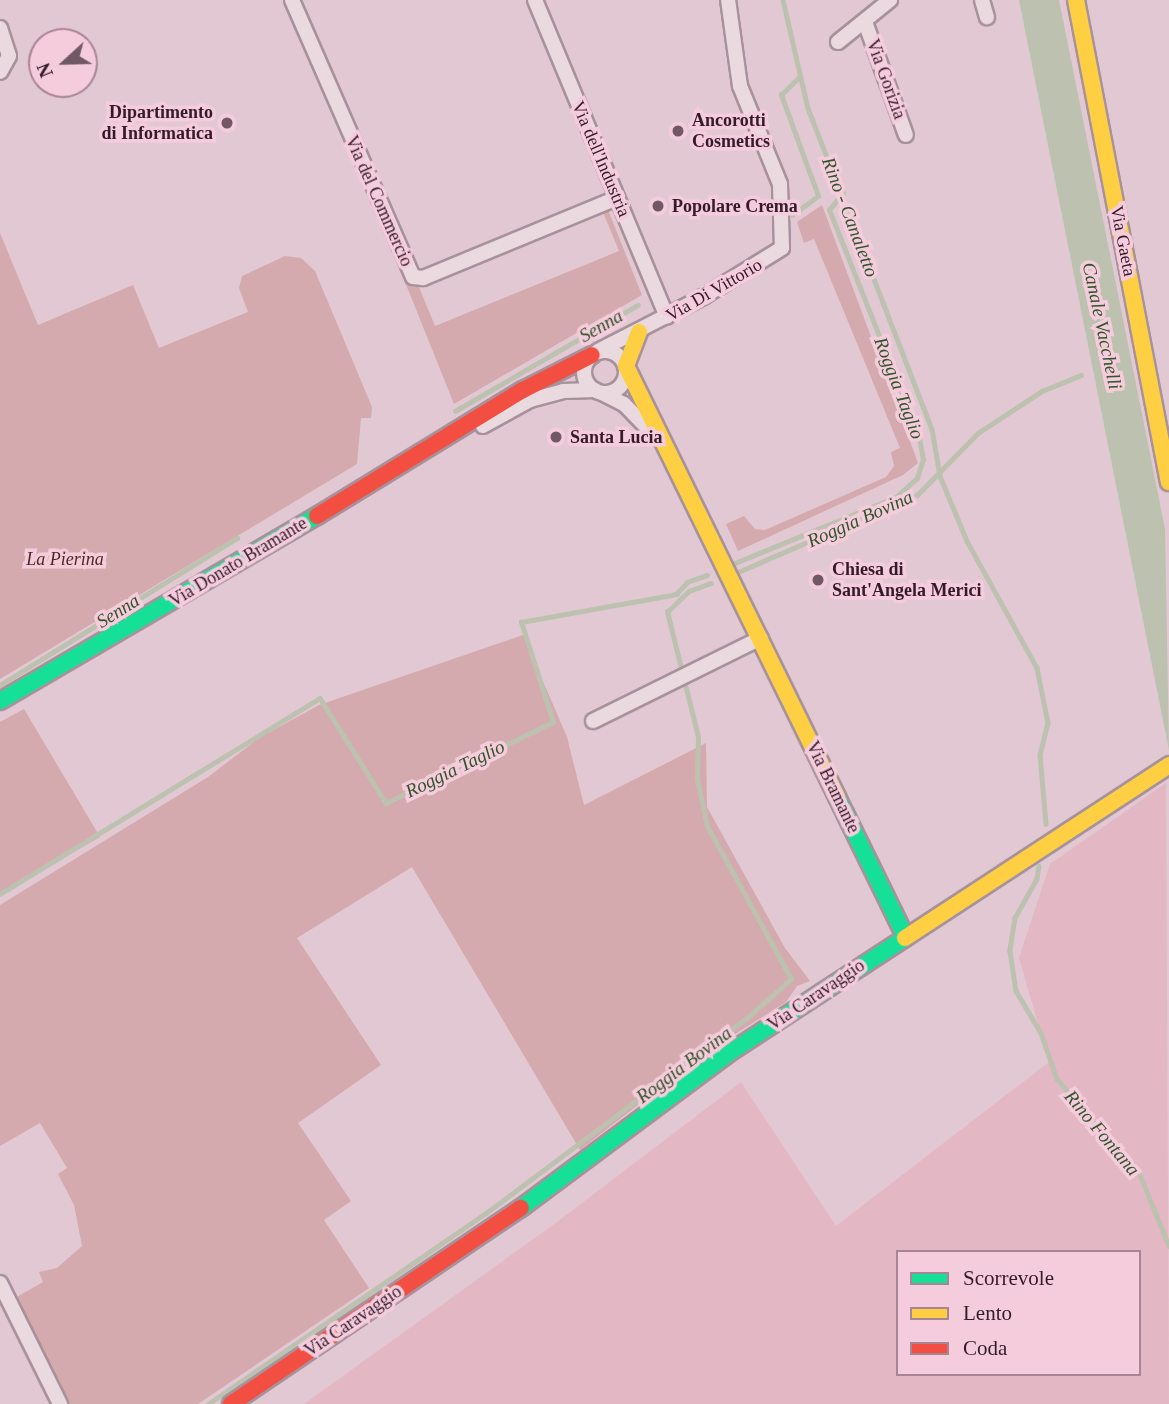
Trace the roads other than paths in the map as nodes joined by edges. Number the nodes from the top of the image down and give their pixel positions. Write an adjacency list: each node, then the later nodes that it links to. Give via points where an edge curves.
1 (292, 0): 13 (street, Via del Commercio, via 413,277 423,278)
2 (535, 0): 13 (street, Via dell'Industria)
3 (728, 0): 14 (street, Via Di Vittorio, via 740,86 780,184 784,239 782,248 767,260)
4 (890, 0): 8 (street, Via Gorizia)
5 (982, 0): 7 (street)
6 (1076, 0): 21 (street, Via Gaeta)
7 (987, 17)
8 (865, 22): 10 (street, Via Gorizia); 12 (street, Via Gorizia)
9 (0, 28): 11 (street, via 7,46)
10 (838, 42)
11 (4, 68)
12 (906, 135)
13 (617, 198): 14 (street, Via dell'Industria)
14 (667, 317): 15 (street, Via Di Vittorio)
15 (639, 332): 16 (street, Via Di Vittorio); 17 (street)
16 (595, 353): 17 (street, via 618,354); 18 (street, via 584,373); 19 (street, Via Donato Bramante, via 514,395)
17 (626, 366): 18 (street, via 621,386); 20 (street, Via Bramante)
18 (598, 391): 19 (street, Via Donato Bramante, via 563,391 530,400); 20 (street, Via Bramante, via 624,404)
19 (440, 444): 23 (street, Via Donato Bramante)
20 (670, 453): 22 (street, Via Bramante)
21 (1169, 482)
22 (761, 638): 24 (street); 26 (street, Via Bramante)
23 (0, 701)
24 (593, 721)
25 (1169, 765): 26 (street, Via Caravaggio)
26 (905, 936): 29 (street, Via Caravaggio, via 726,1055 524,1206)
27 (0, 1283): 28 (street)
28 (60, 1404)
29 (231, 1404)

